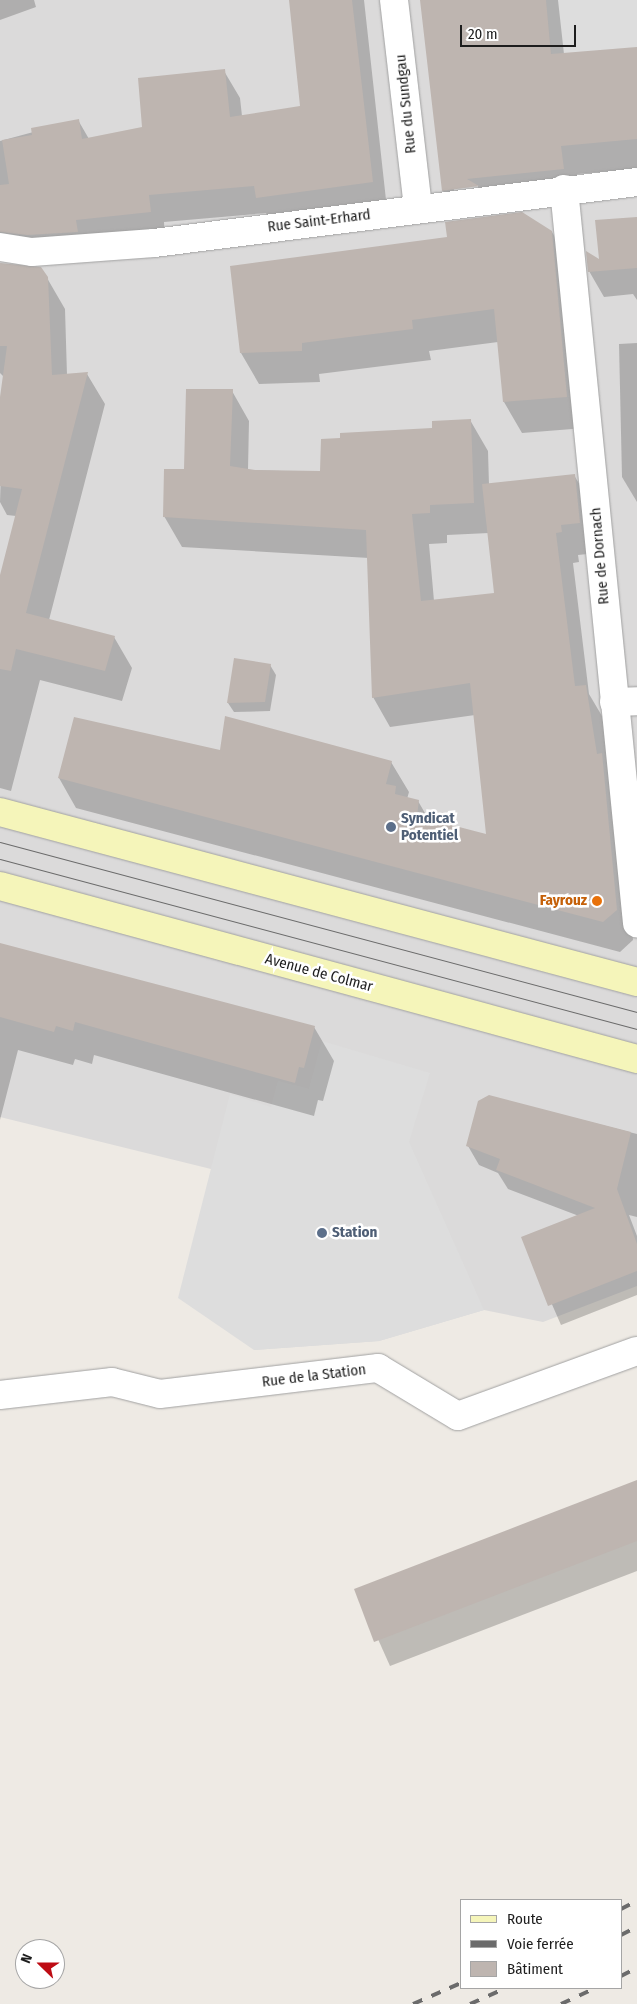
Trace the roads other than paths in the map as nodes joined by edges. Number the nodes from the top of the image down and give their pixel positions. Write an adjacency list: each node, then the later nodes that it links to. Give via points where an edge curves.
1 (394, 0): 4 (street, Rue du Sundgau)
2 (637, 182): 3 (street, Rue Saint-Erhard)
3 (564, 189): 4 (street, Rue Saint-Erhard); 6 (street, Rue de Dornach)
4 (418, 208): 5 (street, Rue Saint-Erhard, via 154,243 32,252)
5 (0, 248)
6 (625, 701): 9 (street, Rue de Dornach)
7 (0, 812): 10 (street)
8 (0, 886): 11 (street, Avenue de Colmar)
9 (637, 924)
10 (637, 982)
11 (637, 1059)
12 (637, 1351): 13 (street, Rue de la Station, via 458,1416 378,1368 160,1394 112,1382)
13 (0, 1395)

